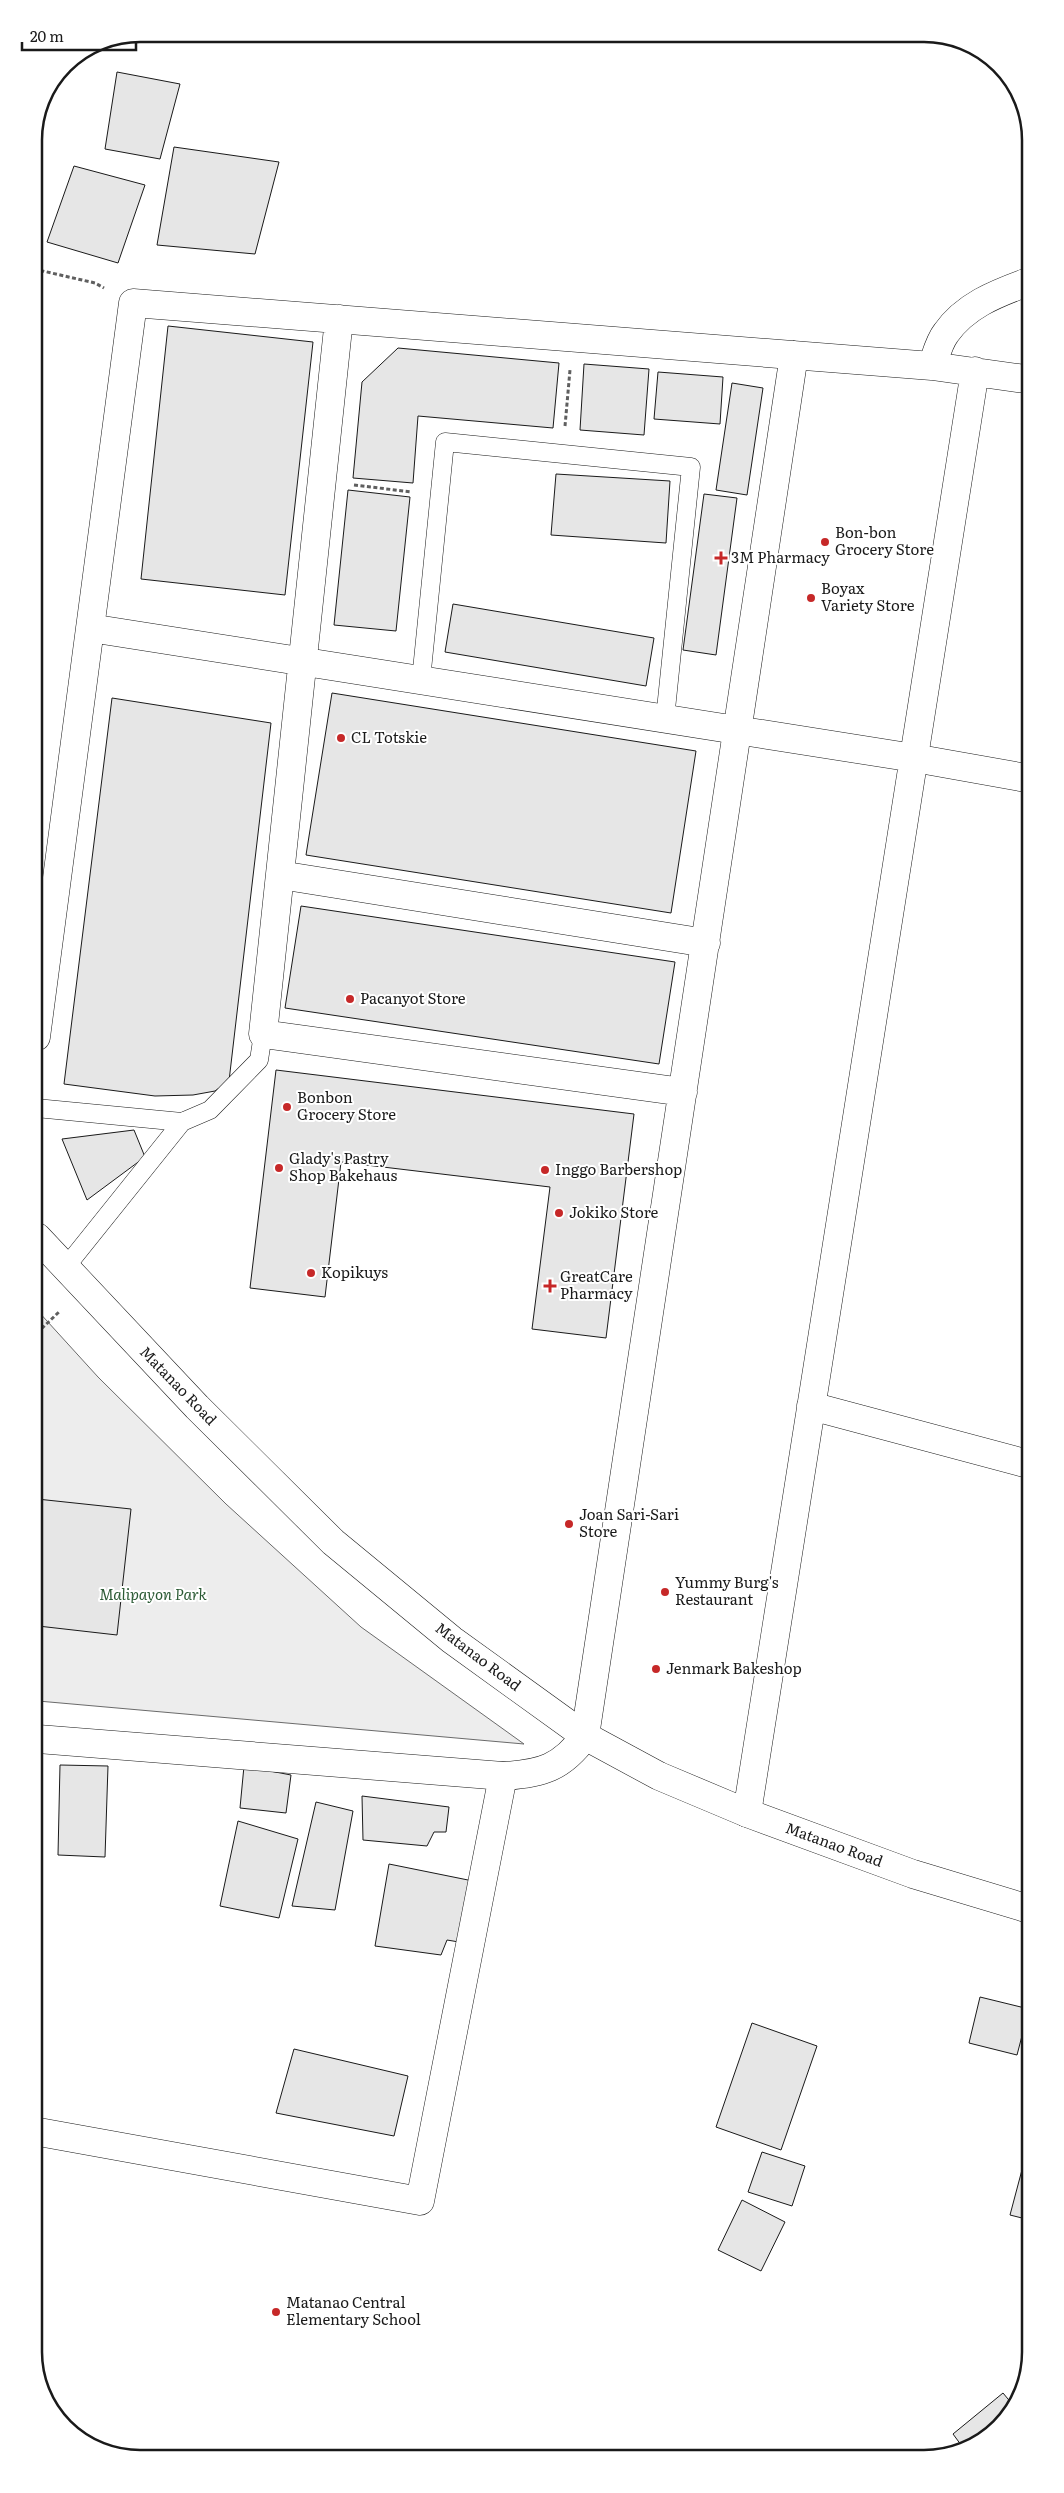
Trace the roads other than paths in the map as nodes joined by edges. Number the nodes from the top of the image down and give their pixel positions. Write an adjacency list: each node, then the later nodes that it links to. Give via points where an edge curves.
1 (1022, 284): 4 (street, via 995,294 966,311 945,334)
2 (339, 319): 3 (street); 7 (street, via 133,303); 8 (street)
3 (794, 355): 4 (street); 11 (street)
4 (932, 366): 5 (street)
5 (975, 371): 6 (street); 12 (street)
6 (1022, 379)
7 (90, 628): 8 (street); 15 (street)
8 (302, 662): 9 (street); 14 (street)
9 (421, 680): 10 (street); 10 (lane, via 445,442 691,467)
10 (665, 719): 11 (street)
11 (738, 730): 12 (street); 16 (street)
12 (914, 758): 13 (street); 23 (street)
13 (1022, 777)
14 (280, 875): 16 (street); 17 (street)
15 (43, 930)
16 (706, 943): 18 (street)
17 (263, 1034): 18 (street); 20 (lane, via 259,1060 210,1110)
18 (683, 1092): 25 (street)
19 (43, 1109): 20 (lane)
20 (182, 1122): 22 (lane)
21 (43, 1243): 22 (street, Matanao Road)
22 (65, 1268): 25 (street, Matanao Road, via 197,1407 333,1542 452,1640)
23 (811, 1406): 24 (street); 28 (street)
24 (1022, 1462)
25 (585, 1736): 27 (street, via 574,1752 558,1765 529,1775); 28 (street, Matanao Road, via 659,1776)
26 (42, 1739): 27 (street)
27 (503, 1776): 30 (street, via 420,2201)
28 (747, 1813): 29 (street, Matanao Road, via 913,1874)
29 (1022, 1907)
30 (42, 2133)

